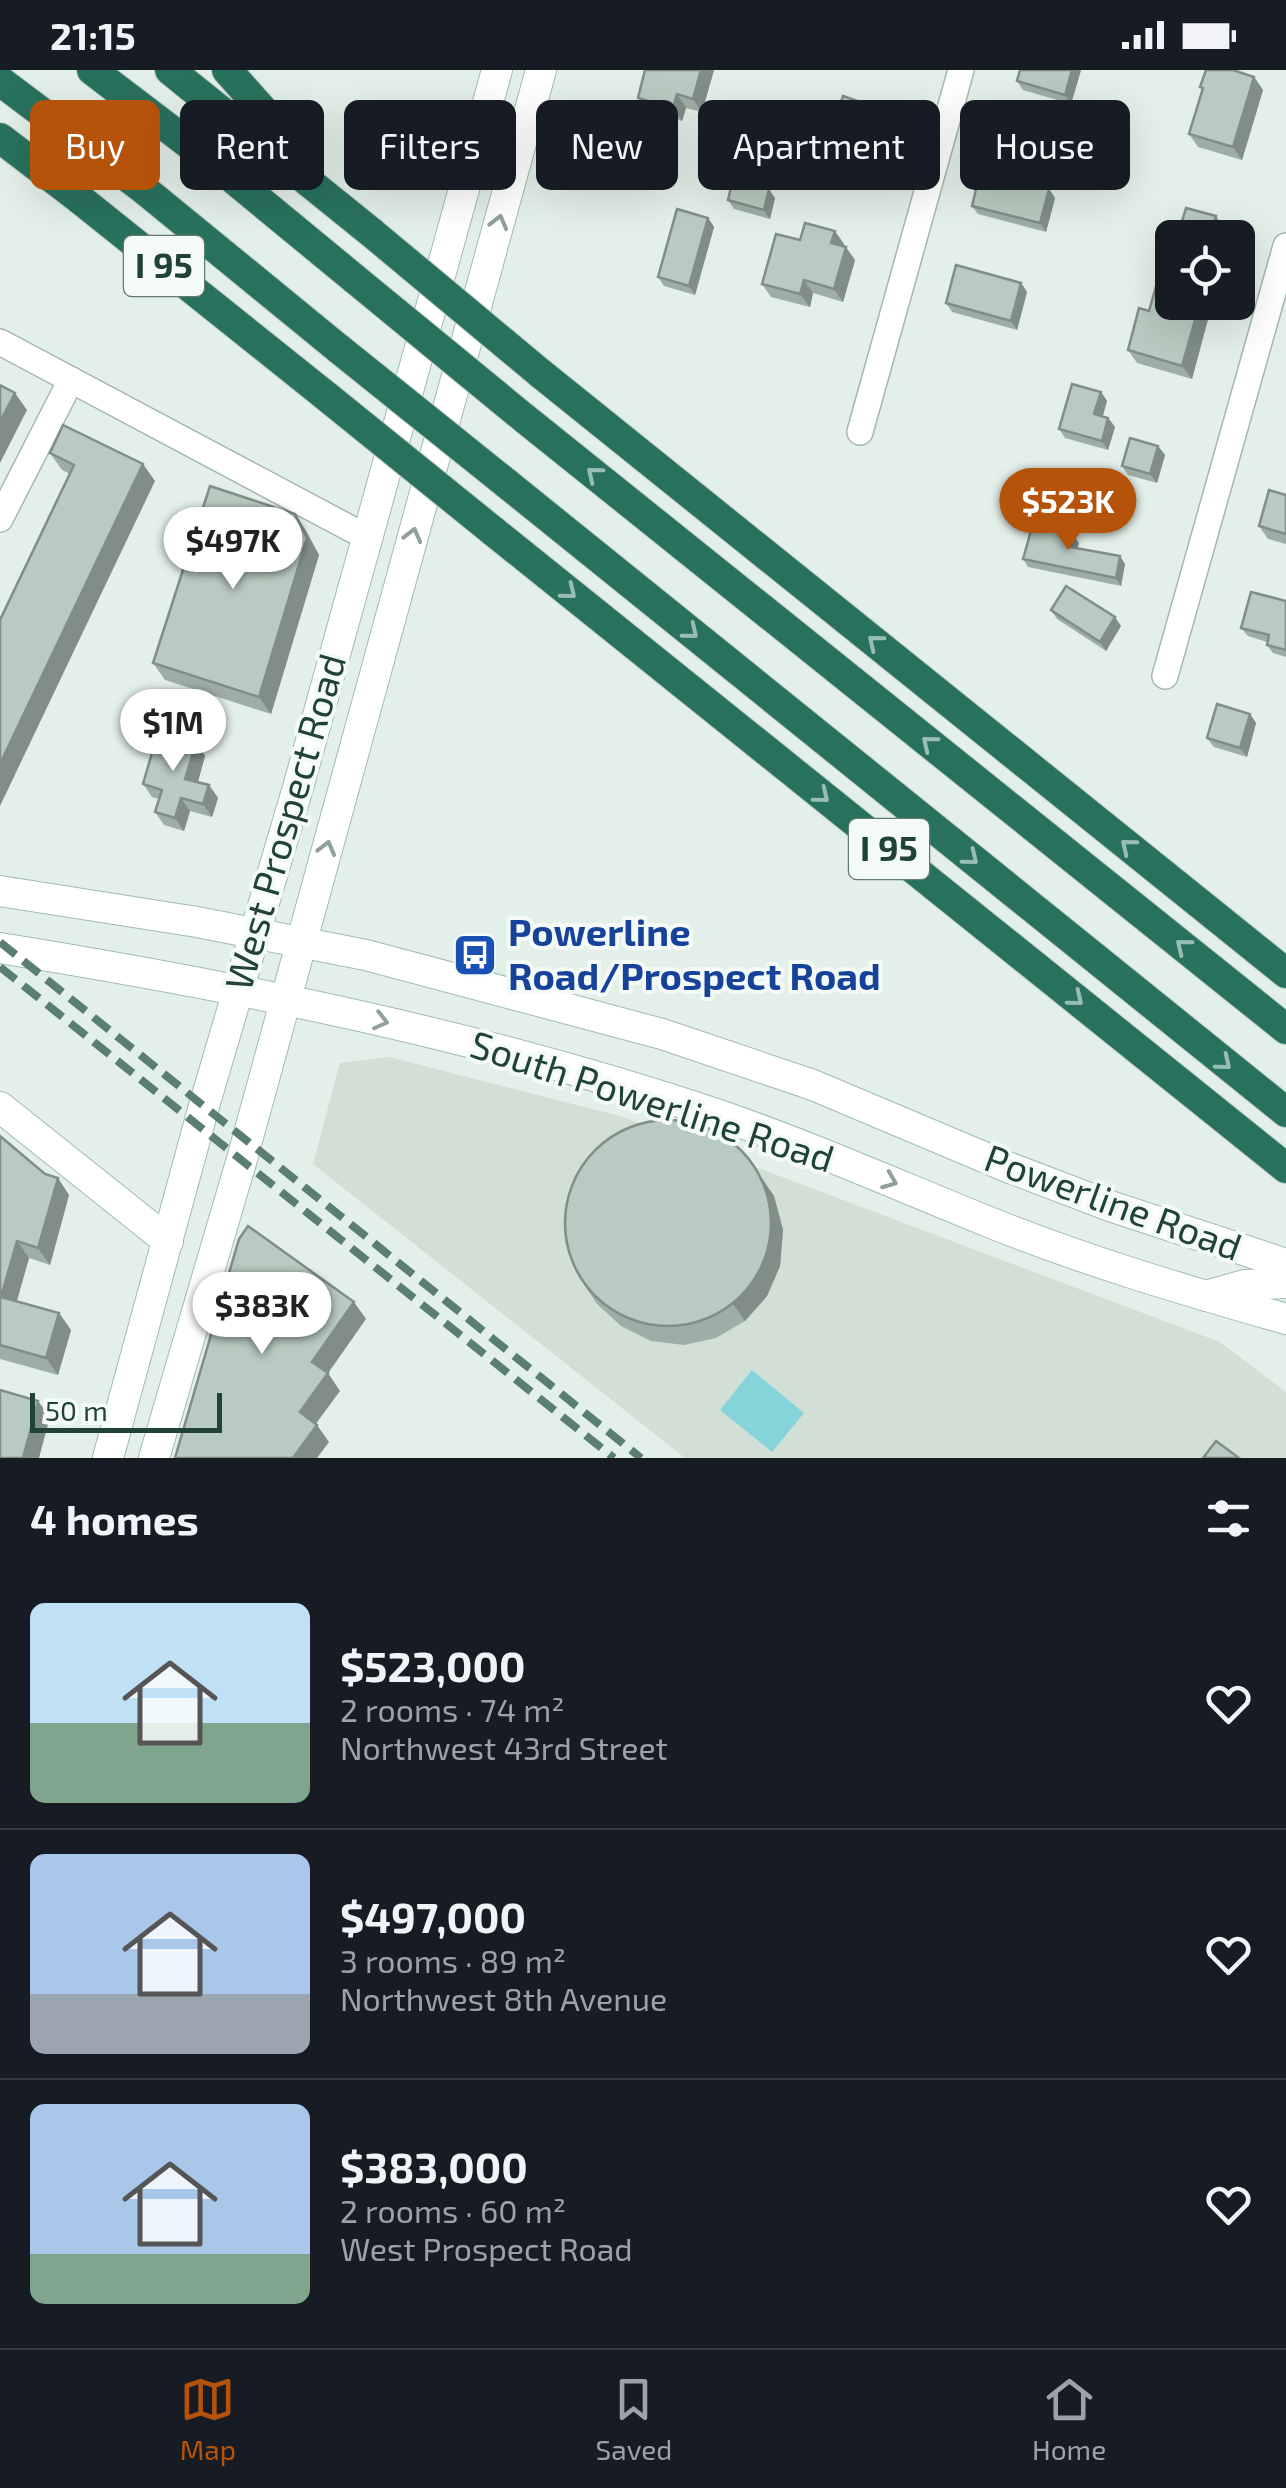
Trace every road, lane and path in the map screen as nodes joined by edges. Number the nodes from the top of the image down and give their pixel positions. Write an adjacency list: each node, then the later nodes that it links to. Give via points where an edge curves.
1 (92, 70): 24 (highway, one-way to 1, bridge)
2 (170, 70): 9 (highway)
3 (227, 70): 9 (highway)
4 (497, 70): 15 (main road, West Prospect Road)
5 (540, 70): 19 (main road, West Prospect Road, one-way to 5)
6 (960, 70): 13 (street)
7 (0, 81): 26 (highway, one-way to 26, bridge, via 141,187)
8 (0, 138): 28 (highway, I 95, one-way to 28, bridge)
9 (372, 234): 21 (highway, one-way to 9, bridge)
10 (1286, 246): 16 (street)
11 (0, 342): 12 (street)
12 (71, 380): 14 (street); 15 (street)
13 (860, 432)
14 (0, 518)
15 (368, 538): 18 (main road, West Prospect Road)
16 (1165, 676)
17 (0, 891): 18 (main road, South Powerline Road)
18 (255, 934): 19 (main road, South Powerline Road); 22 (main road, West Prospect Road)
19 (301, 942): 23 (main road, West Prospect Road); 27 (main road, South Powerline Road, via 662,1034)
20 (0, 948): 22 (main road, South Powerline Road)
21 (1286, 972)
22 (238, 990): 23 (main road, South Powerline Road); 29 (main road, West Prospect Road)
23 (286, 1000): 32 (main road, South Powerline Road, one-way to 32, via 552,1064 716,1114 1038,1240); 35 (main road, West Prospect Road)
24 (1286, 1029)
25 (0, 1107): 29 (main road)
26 (1286, 1112)
27 (940, 1138): 30 (main road, Powerline Road, via 1110,1206)
28 (1286, 1168)
29 (168, 1242): 34 (main road, West Prospect Road)
30 (1286, 1264)
31 (1286, 1283): 32 (main road)
32 (1204, 1296): 33 (main road, South Powerline Road)
33 (1286, 1320)
34 (108, 1458)
35 (154, 1458)

